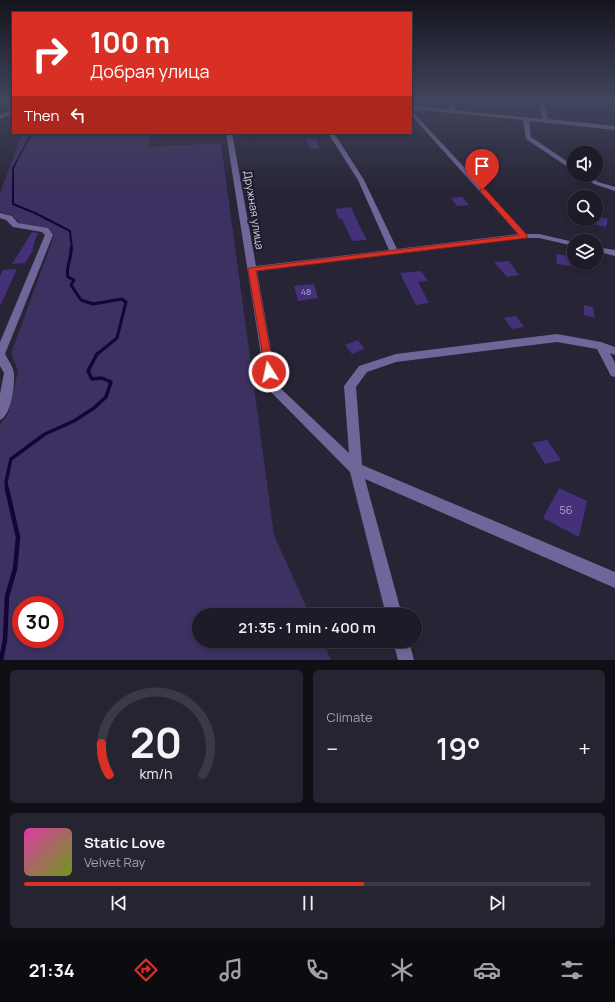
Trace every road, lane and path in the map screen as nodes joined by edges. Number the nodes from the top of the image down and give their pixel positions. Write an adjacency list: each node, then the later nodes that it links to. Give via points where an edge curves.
1 (428, 131): 9 (street)
2 (527, 131): 5 (street, via 528,138)
3 (229, 134): 14 (street, Дружная улица)
4 (332, 134): 12 (street, via 361,180)
5 (567, 163)
6 (594, 182): 7 (street)
7 (615, 189)
8 (0, 215): 17 (street, via 9,218 16,225 45,230 49,235)
9 (524, 236): 10 (street, via 539,236); 12 (street)
10 (567, 242)
11 (603, 250): 13 (street)
12 (394, 252): 14 (street)
13 (615, 253)
14 (252, 269): 20 (street, Дружная улица, via 272,387)
15 (601, 346): 16 (street); 18 (street); 20 (street, via 557,338 396,358 363,368 350,386)
16 (615, 351)
17 (0, 354): 19 (street, via 9,374 3,411)
18 (615, 373)
19 (0, 415)
20 (356, 469): 21 (street); 22 (street)
21 (615, 580)
22 (392, 608)
23 (403, 648): 24 (street)
24 (406, 660)

